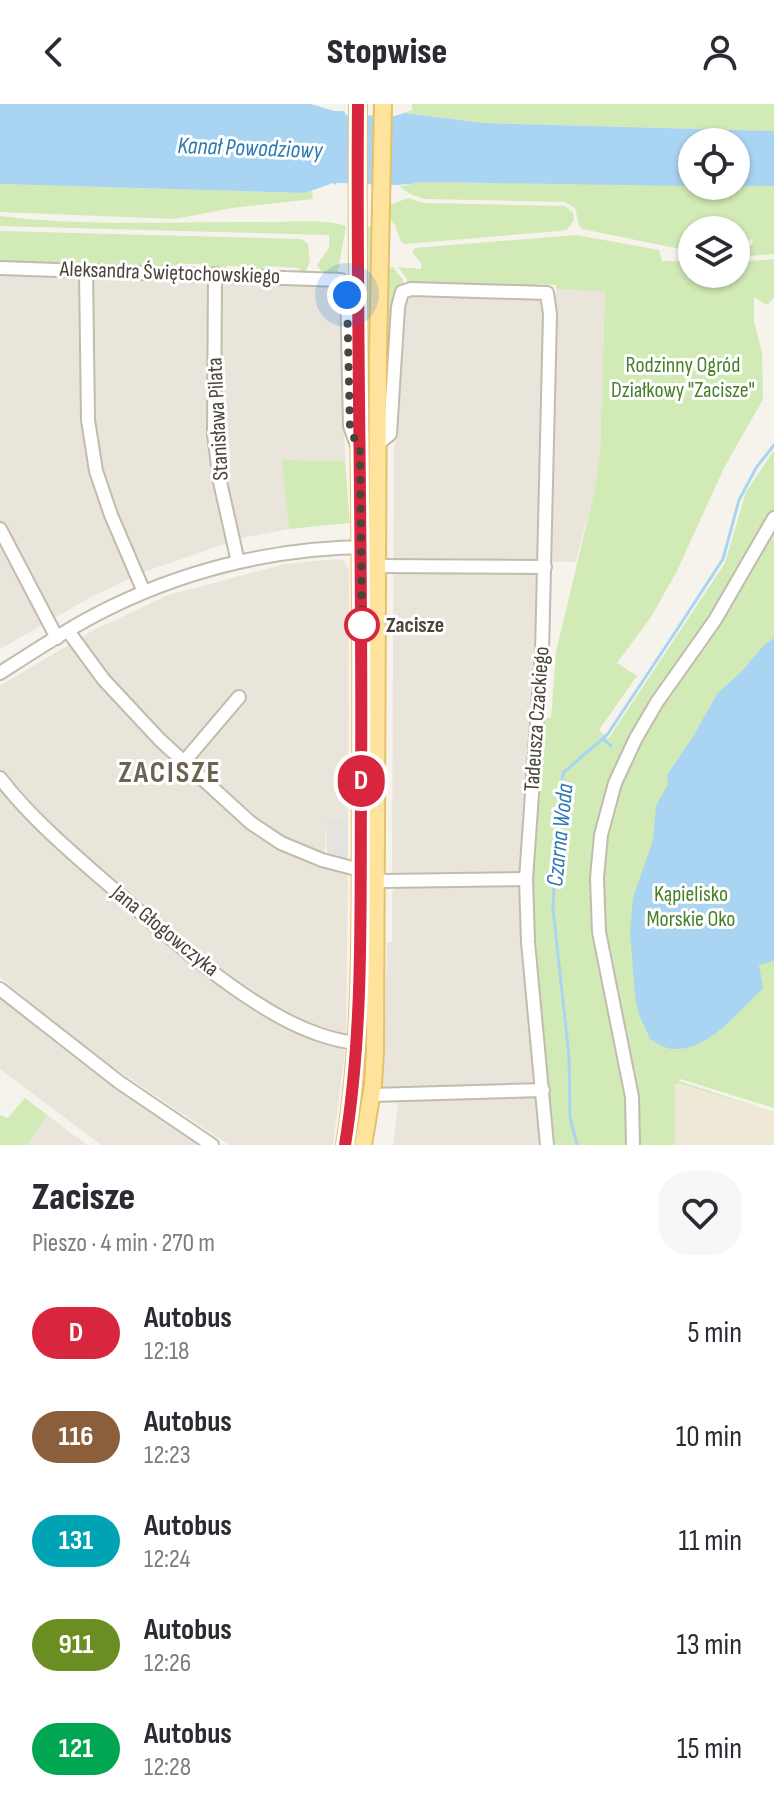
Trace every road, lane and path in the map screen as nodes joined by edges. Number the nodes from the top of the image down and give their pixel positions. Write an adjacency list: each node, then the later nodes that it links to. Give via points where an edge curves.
1 (358, 104): 7 (main road)
2 (383, 108): 6 (main road)
3 (0, 268): 4 (street, Aleksandra Świętochowskiego)
4 (86, 271): 5 (street, Aleksandra Świętochowskiego); 14 (street, via 88,420 96,471)
5 (215, 274): 7 (street, Aleksandra Świętochowskiego, via 338,280 347,288 350,429); 11 (street, Stanisława Pilata, via 214,434)
6 (378, 444): 10 (main road); 13 (street, Tadeusza Czackiego, via 390,434 403,291 542,292 550,314)
7 (360, 451): 10 (main road)
8 (774, 518): 31 (street, via 715,620 657,702 609,800 597,908 632,1097)
9 (0, 529): 15 (street)
10 (369, 547): 11 (street); 12 (main road); 20 (main road)
11 (238, 562): 14 (street)
12 (377, 566): 13 (street); 22 (main road)
13 (545, 567): 21 (street, Tadeusza Czackiego)
14 (144, 592): 15 (street)
15 (62, 635): 16 (street); 18 (street)
16 (0, 673)
17 (239, 697): 18 (street)
18 (183, 763): 20 (street, via 266,834 307,855)
19 (0, 778): 24 (street, Jana Głogowczyka, via 77,856 212,970 282,1018)
20 (360, 870): 22 (street); 24 (main road)
21 (526, 879): 22 (street); 25 (street, Tadeusza Czackiego)
22 (376, 880): 26 (main road)
23 (0, 989): 27 (street, via 119,1082)
24 (357, 1043): 28 (main road)
25 (543, 1090): 26 (street); 30 (street, Tadeusza Czackiego)
26 (372, 1095): 29 (main road)
27 (212, 1145)
28 (345, 1145)
29 (363, 1145)
30 (547, 1145)
31 (633, 1145)

